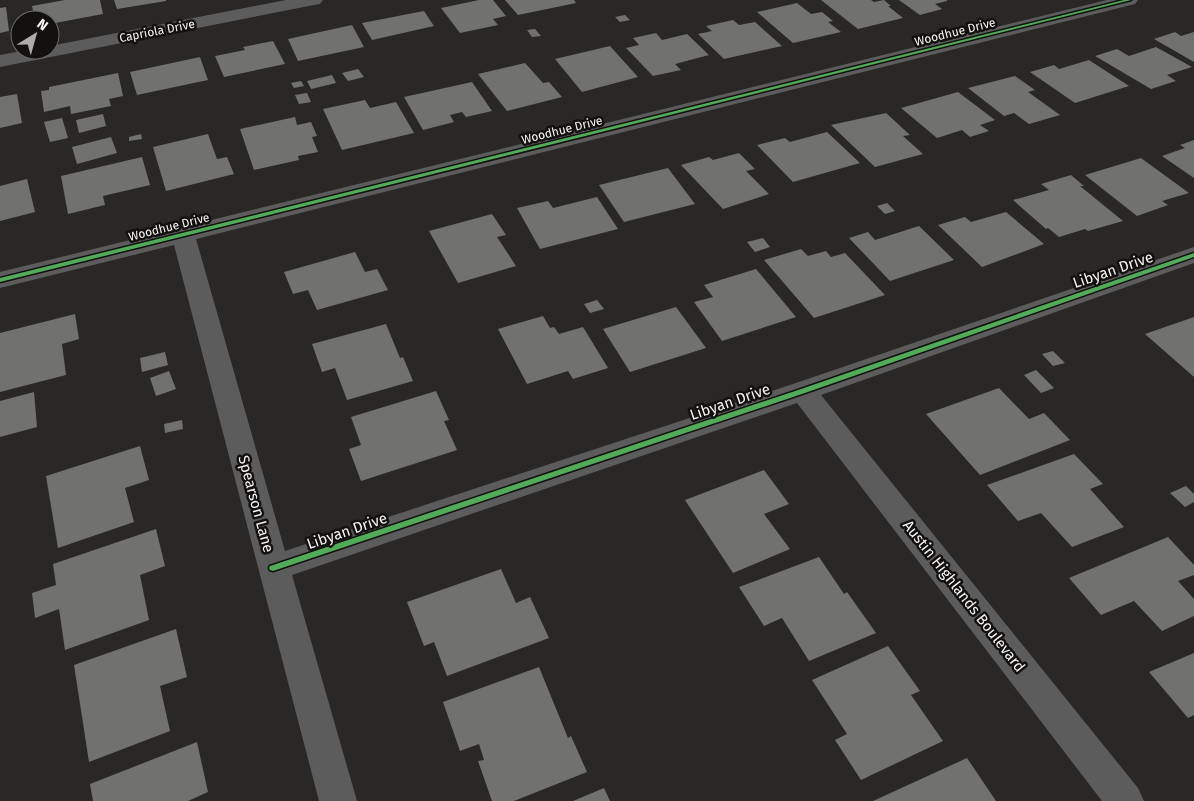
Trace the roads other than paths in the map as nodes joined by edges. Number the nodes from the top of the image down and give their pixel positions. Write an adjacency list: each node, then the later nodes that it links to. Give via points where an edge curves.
1 (314, 0): 3 (street, Capriola Drive)
2 (1129, 0): 4 (street, Woodhue Drive)
3 (0, 61)
4 (183, 235): 6 (street, Woodhue Drive); 8 (street, Spearson Lane)
5 (1194, 255): 7 (street, Libyan Drive)
6 (0, 280)
7 (803, 391): 8 (street, Libyan Drive); 10 (street, Austin Highlands Boulevard)
8 (273, 568): 9 (street, Spearson Lane)
9 (338, 801)
10 (1125, 801)

